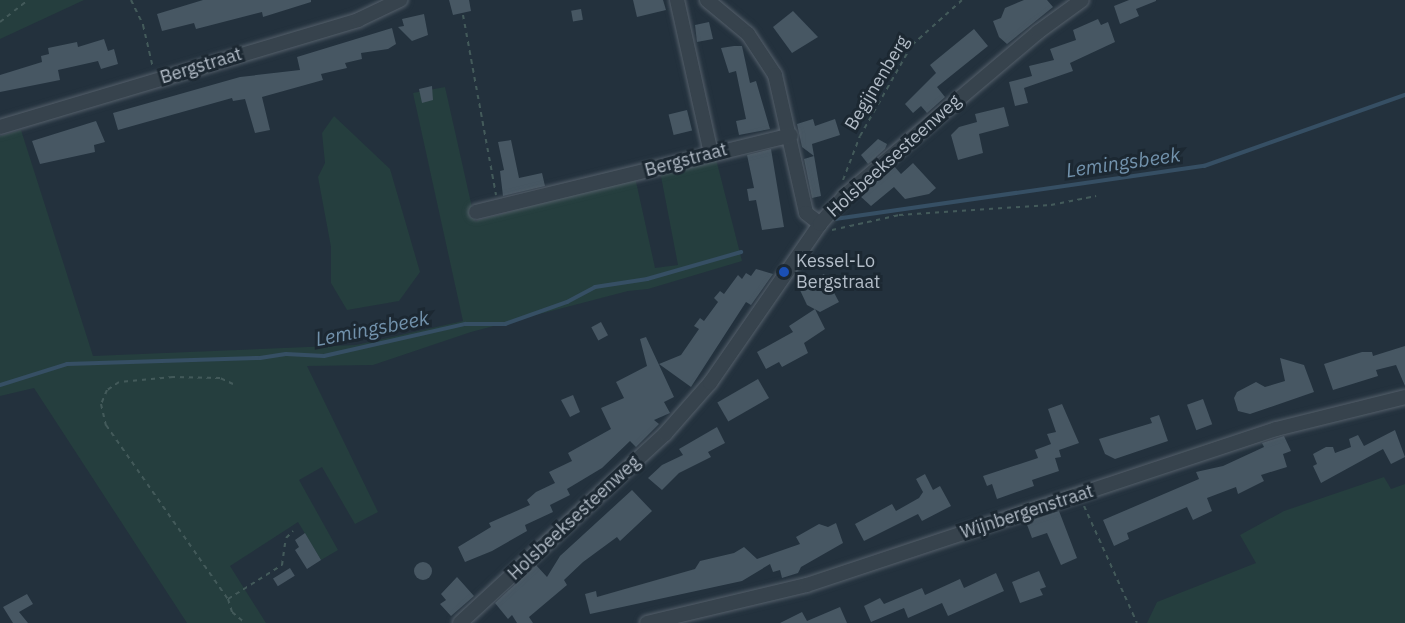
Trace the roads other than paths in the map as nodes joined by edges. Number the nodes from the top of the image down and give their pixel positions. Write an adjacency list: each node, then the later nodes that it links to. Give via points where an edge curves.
1 (400, 0): 5 (street, Bergstraat, via 358,20)
2 (677, 0): 7 (street)
3 (707, 0): 6 (street, via 748,34 763,53 775,75)
4 (1082, 0): 9 (street, Holsbeeksesteenweg, via 1038,32 844,196)
5 (0, 127)
6 (791, 135): 7 (street, Bergstraat); 9 (street, via 806,213)
7 (711, 153): 8 (street, Bergstraat)
8 (476, 212)
9 (819, 224): 11 (street, Holsbeeksesteenweg, via 735,349 665,434)
10 (1405, 397): 12 (street, Wijnbergenstraat, via 1276,429 807,585)
11 (460, 623)
12 (647, 623)

